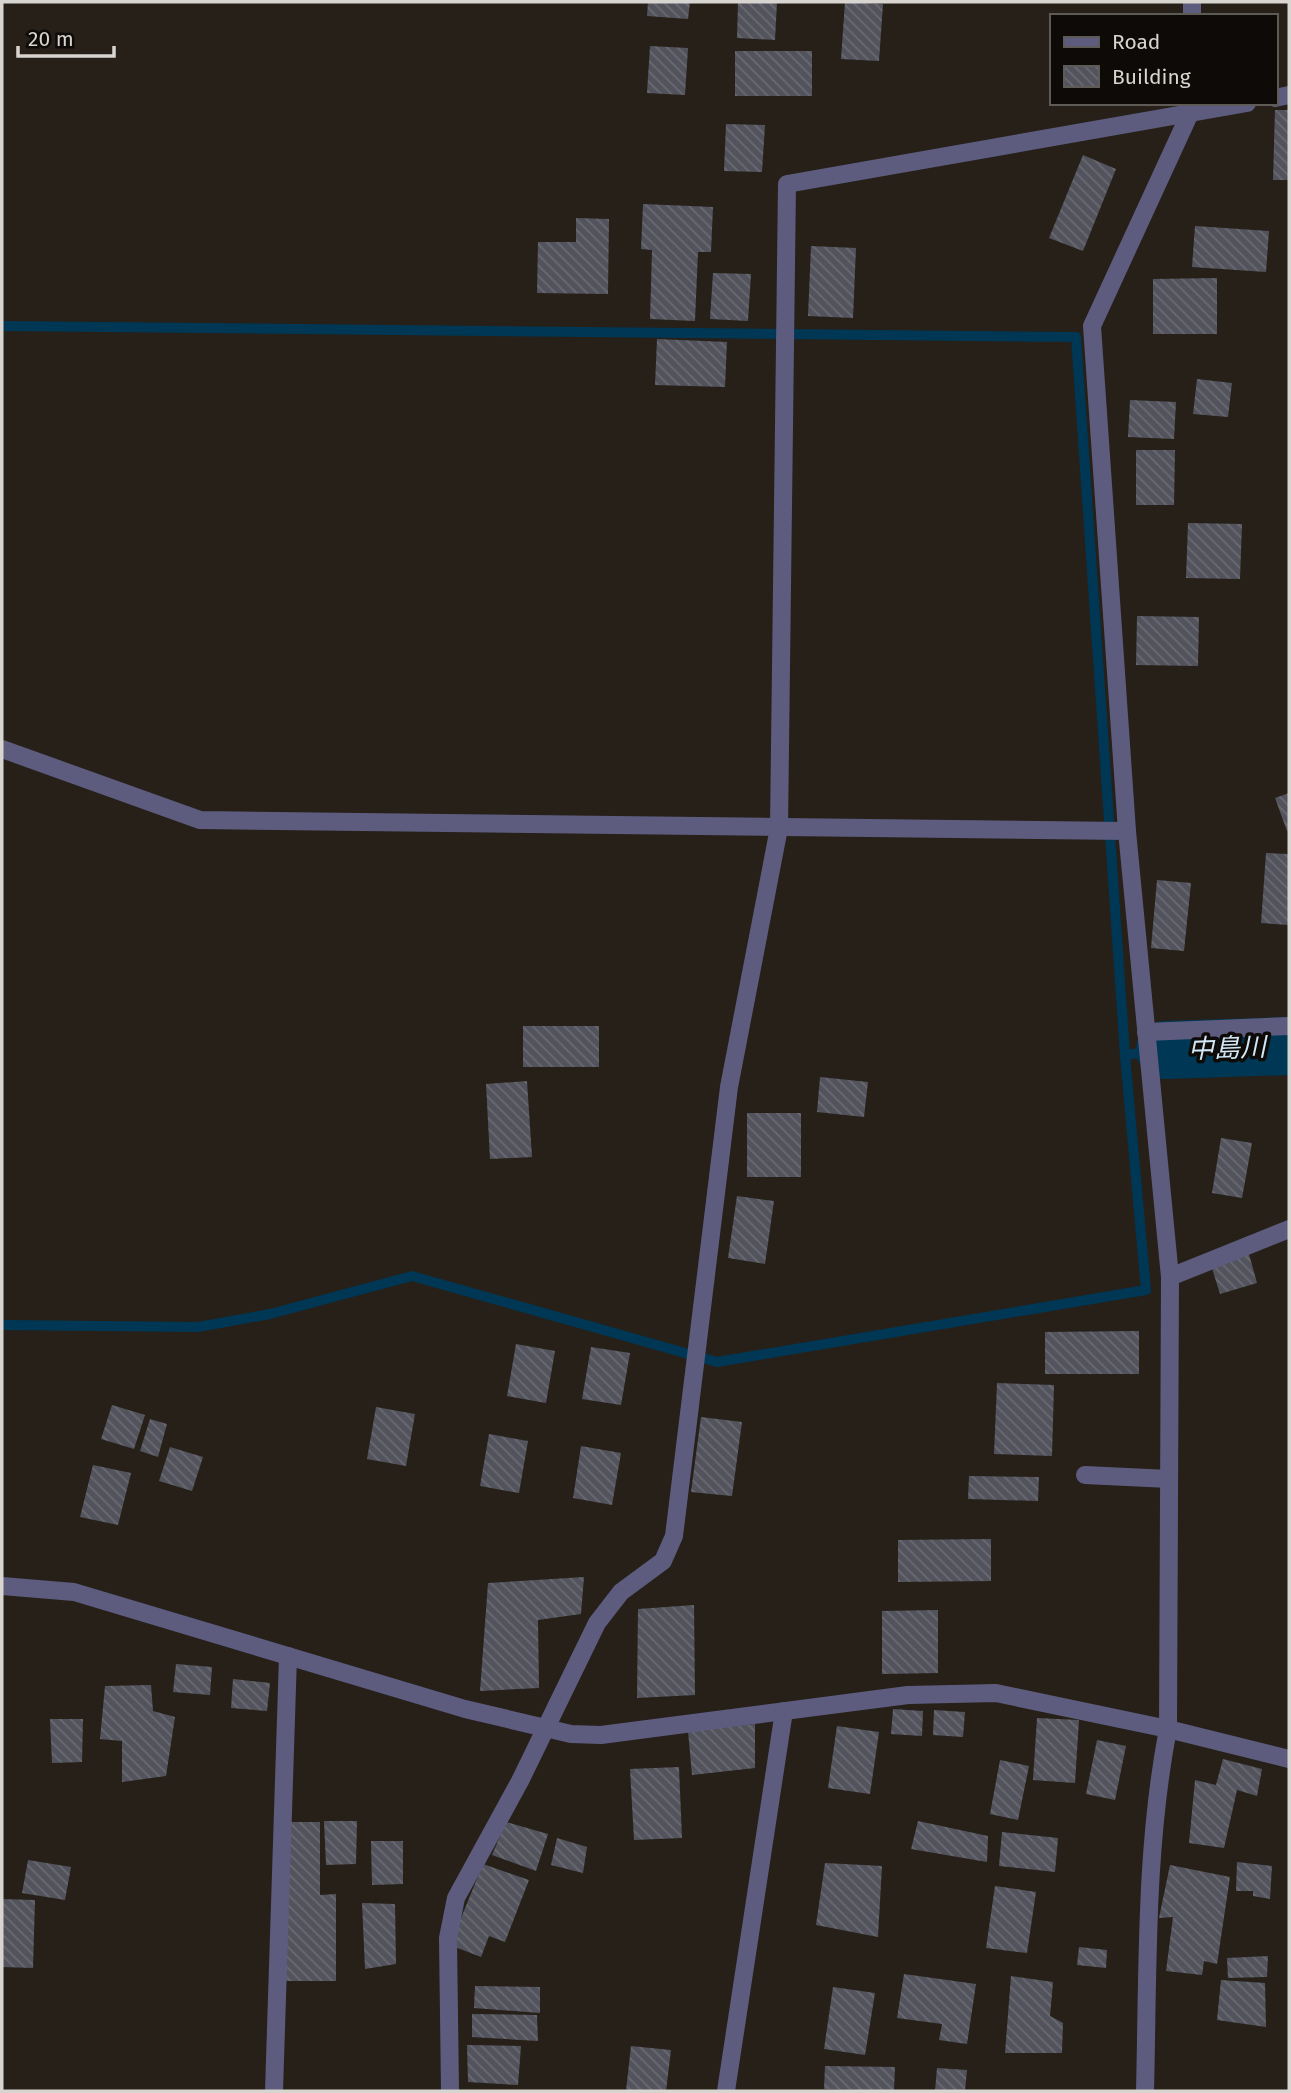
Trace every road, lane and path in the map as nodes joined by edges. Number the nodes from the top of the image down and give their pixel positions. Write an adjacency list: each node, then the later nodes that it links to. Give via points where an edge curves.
1 (1224, 105): 2 (street)
2 (1190, 108): 4 (street, via 787,184); 5 (street, via 1092,326)
3 (2, 749): 4 (street, via 200,820)
4 (779, 828): 5 (street); 15 (street, via 729,1087 674,1536 663,1561 621,1592 597,1623)
5 (1126, 831): 7 (street)
6 (1289, 1026): 7 (street)
7 (1146, 1033): 9 (street)
8 (1289, 1229): 9 (street)
9 (1170, 1277): 11 (street)
10 (1085, 1475): 11 (street)
11 (1169, 1479): 16 (street)
12 (2, 1586): 13 (street, via 74,1592)
13 (288, 1656): 15 (street); 18 (street)
14 (784, 1711): 15 (street, via 601,1735); 16 (street, via 908,1695 996,1693); 20 (street)
15 (546, 1728): 19 (street, via 456,1898 448,1938)
16 (1168, 1729): 17 (street); 21 (street, via 1149,1875)
17 (1289, 1759)
18 (274, 2091)
19 (450, 2091)
20 (726, 2091)
21 (1145, 2091)

